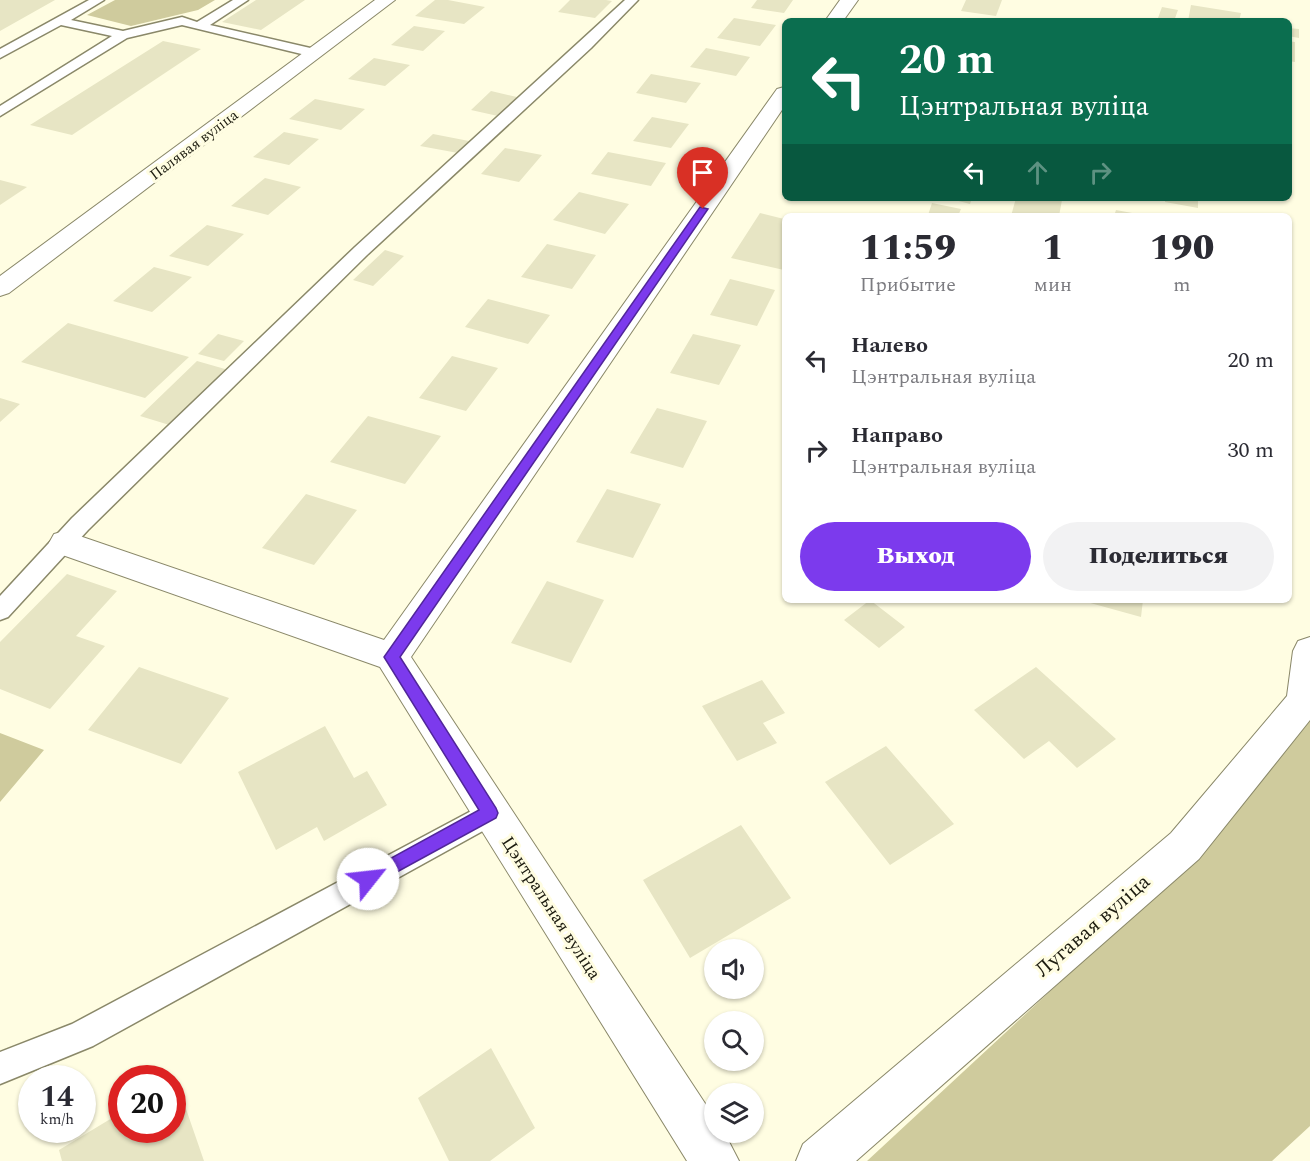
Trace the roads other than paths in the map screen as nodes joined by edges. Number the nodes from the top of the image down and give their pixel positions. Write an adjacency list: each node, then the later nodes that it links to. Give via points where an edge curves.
1 (98, 0): 7 (lane)
2 (242, 0): 8 (lane)
3 (386, 0): 10 (street, Палявая вуліца)
4 (632, 0): 15 (lane, via 361,251)
5 (849, 0): 6 (street)
6 (836, 18)
7 (59, 21): 9 (lane); 11 (lane)
8 (199, 26): 9 (lane, via 182,21); 10 (lane)
9 (123, 35): 13 (lane)
10 (314, 52): 14 (street, Палявая вуліца)
11 (0, 54)
12 (782, 96): 18 (street)
13 (0, 112)
14 (0, 288)
15 (65, 543): 16 (lane); 18 (street)
16 (0, 611)
17 (1310, 651): 22 (street, Лугавая вуліца, via 1304,701 1185,846)
18 (392, 657): 19 (street, Цэнтральная вуліца)
19 (490, 813): 20 (lane, via 82,1035); 21 (street, Цэнтральная вуліца)
20 (0, 1068)
21 (715, 1161)
22 (820, 1161)

